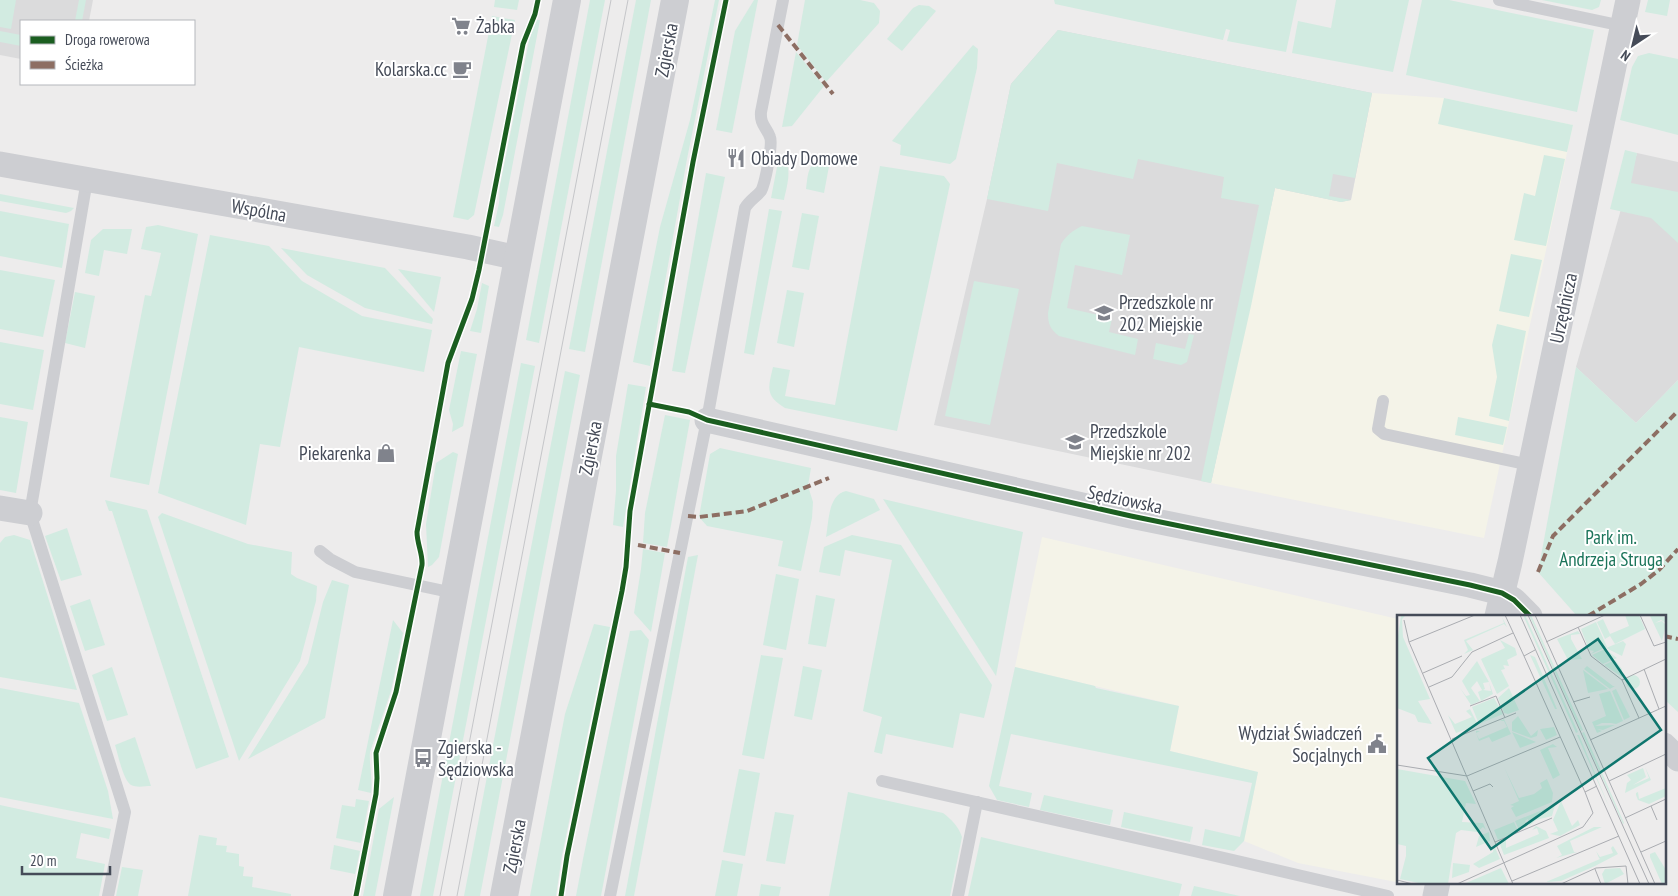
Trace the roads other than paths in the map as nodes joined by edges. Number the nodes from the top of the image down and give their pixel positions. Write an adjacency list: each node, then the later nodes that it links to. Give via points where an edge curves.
1 (567, 0): 9 (main road)
2 (675, 0): 25 (main road, Zgierska)
3 (783, 0): 11 (lane, via 760,112 760,120 772,143 764,184 745,208)
4 (1499, 0): 6 (lane)
5 (1628, 0): 6 (street, Urzędnicza)
6 (1623, 26): 12 (street, Urzędnicza)
7 (0, 164): 8 (street, Wspólna)
8 (88, 180): 9 (street, Wspólna); 14 (lane)
9 (518, 258): 16 (main road)
10 (1383, 401): 12 (lane, via 1378,429 1384,434)
11 (708, 420): 17 (street, Sędziowska, via 1131,516 1461,583); 26 (lane)
12 (1530, 465): 17 (street, Urzędnicza)
13 (0, 508): 14 (street)
14 (30, 512): 23 (lane, via 125,812)
15 (320, 551): 16 (lane, via 355,572)
16 (454, 593): 24 (main road)
17 (1500, 605): 18 (street, Sędziowska, via 1514,600)
18 (1529, 615)
19 (1666, 748): 20 (street)
20 (1678, 759)
21 (882, 781): 22 (lane)
22 (977, 802): 27 (lane); 28 (lane)
23 (108, 896)
24 (397, 896)
25 (504, 896)
26 (610, 896)
27 (958, 896)
28 (1388, 896)

